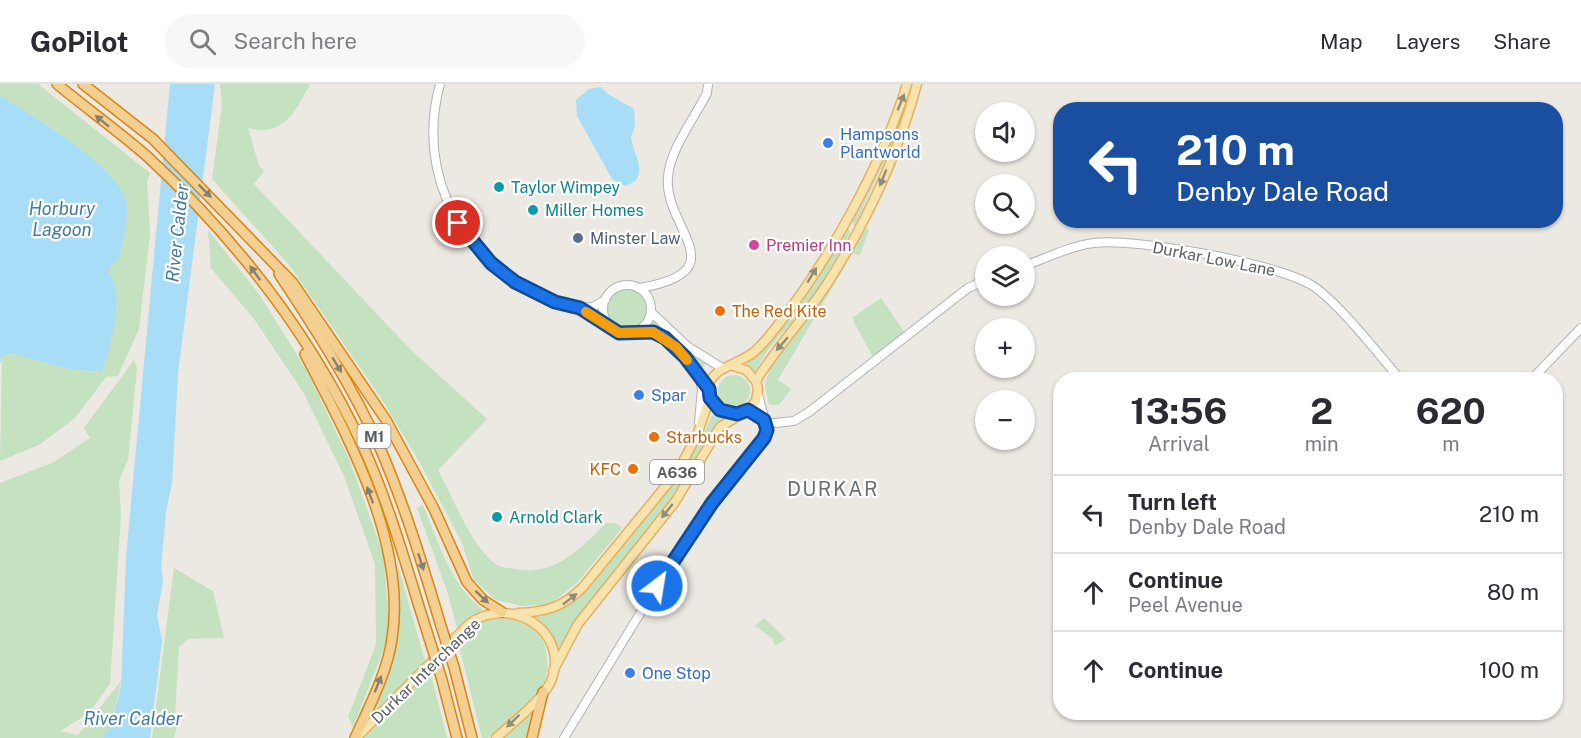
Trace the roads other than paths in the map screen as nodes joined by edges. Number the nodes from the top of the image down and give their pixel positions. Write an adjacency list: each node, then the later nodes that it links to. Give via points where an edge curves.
1 (57, 84): 16 (highway, M1, one-way to 1, via 223,232 148,157)
2 (83, 84): 7 (highway, M1, one-way to 7, via 153,140)
3 (440, 84): 14 (street, via 432,122 434,157 458,223 480,252 508,277 538,295)
4 (708, 84): 9 (street, via 668,174 669,199 690,243 690,258 680,275)
5 (907, 84): 20 (main road, one-way to 5, via 754,351 777,326 813,274 858,198)
6 (917, 84): 25 (main road, one-way to 25, via 909,115 878,192 827,284)
7 (271, 262): 32 (highway, one-way to 32, via 293,283 386,420 434,508 467,582 483,600); 38 (highway, M1, one-way to 38, bridge, via 343,375 400,496)
8 (1035, 262): 22 (street, Durkar Low Lane, via 1078,246 1106,242 1189,252 1292,275 1314,287)
9 (661, 285): 11 (street); 13 (street)
10 (975, 285): 30 (street, via 809,412 794,421)
11 (640, 288): 12 (street, via 620,286); 13 (street)
12 (605, 300): 14 (street, via 593,307); 17 (street)
13 (650, 301): 15 (street)
14 (580, 308): 17 (street)
15 (652, 313): 19 (street); 21 (street, via 687,346)
16 (286, 316): 36 (highway, one-way to 16, via 392,640 394,585 389,552 342,428); 37 (highway, M1, bridge, via 330,382 385,500)
17 (607, 322): 19 (street, via 622,333)
18 (1581, 328): 23 (street)
19 (639, 331): 24 (street, via 665,338)
20 (733, 366): 21 (main road); 25 (main road, via 746,370)
21 (722, 368): 26 (main road, via 713,377)
22 (1394, 372)
23 (1539, 372)
24 (698, 376): 26 (street); 31 (street, via 702,389)
25 (756, 381): 27 (main road)
26 (709, 393): 29 (main road, via 720,410); 31 (main road, A636)
27 (758, 395): 28 (main road); 30 (street)
28 (748, 410): 29 (main road); 30 (street)
29 (737, 414): 34 (main road, A636, one-way to 34, via 720,428 675,502 578,624)
30 (765, 422): 41 (street, via 764,438 675,556)
31 (697, 435): 33 (main road, A636, one-way to 31, via 543,612 569,602 678,471)
32 (502, 612): 33 (main road, Durkar Interchange); 36 (main road, Durkar Interchange, via 482,616 470,624)
33 (515, 614): 34 (main road, Durkar Interchange, via 542,629 551,648)
34 (553, 671): 35 (main road)
35 (543, 693): 39 (main road, one-way to 39); 40 (highway)
36 (356, 738)
37 (456, 738)
38 (472, 738)
39 (496, 738)
40 (532, 738)
41 (564, 738)

